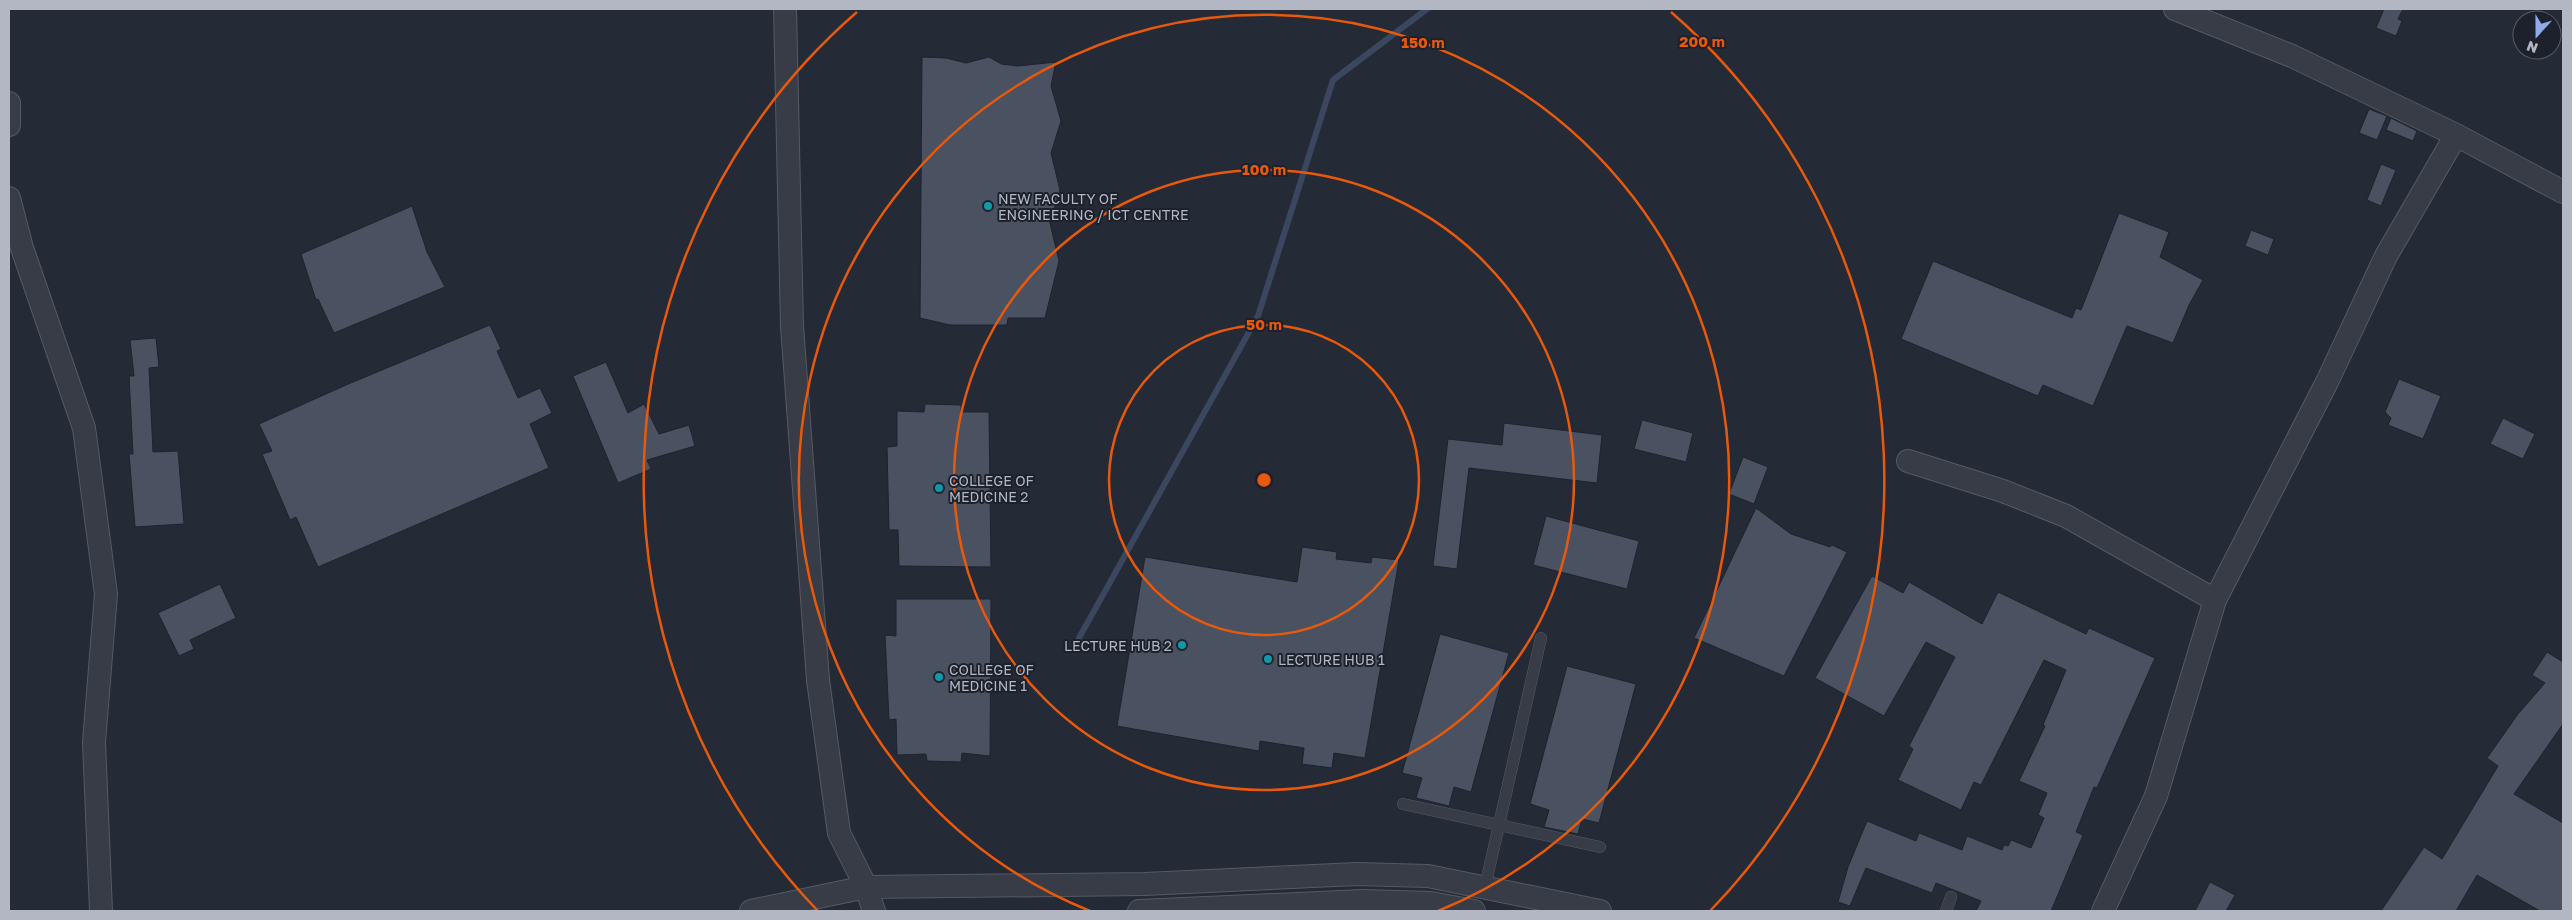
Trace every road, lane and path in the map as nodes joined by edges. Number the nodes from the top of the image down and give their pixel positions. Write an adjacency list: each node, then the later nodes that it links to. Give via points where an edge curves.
1 (785, 9): 14 (street, via 792,326 818,680 839,833)
2 (2175, 9): 5 (street, via 2292,56)
3 (9, 102): 4 (street)
4 (9, 125)
5 (2456, 135): 6 (street); 9 (street, via 2386,256 2327,382)
6 (2563, 192)
7 (9, 198): 18 (street, via 22,248 84,428 106,594 94,742)
8 (1908, 461): 9 (street, via 2003,491 2066,516)
9 (2215, 600): 25 (street, via 2156,796)
10 (1541, 638): 12 (lane)
11 (1403, 804): 12 (lane)
12 (1500, 824): 13 (lane); 15 (lane)
13 (1600, 847)
14 (866, 887): 15 (street, via 1145,884 1357,874 1428,876); 19 (street); 20 (street)
15 (1485, 887): 17 (street)
16 (1951, 897): 24 (lane)
17 (1533, 904): 23 (street)
18 (101, 911)
19 (751, 911)
20 (874, 911)
21 (1139, 911): 22 (street, via 1363,901 1431,902)
22 (1474, 911)
23 (1600, 911)
24 (1946, 911)
25 (2103, 911)

